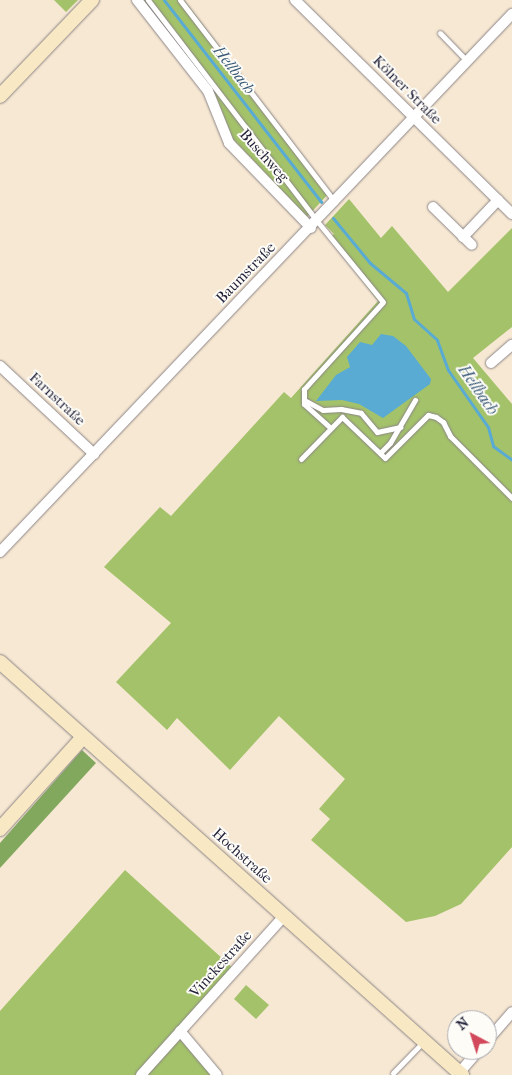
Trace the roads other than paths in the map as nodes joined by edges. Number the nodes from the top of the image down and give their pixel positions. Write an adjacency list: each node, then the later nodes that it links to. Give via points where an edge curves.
1 (92, 0): 9 (street)
2 (137, 0): 15 (street, Buschweg, via 208,91 229,143)
3 (148, 0): 15 (lane)
4 (180, 0): 12 (lane)
5 (294, 0): 10 (street, Kölner Straße)
6 (512, 14): 8 (street, Baumstraße)
7 (440, 33): 8 (lane)
8 (468, 62): 10 (street, Baumstraße)
9 (0, 96)
10 (414, 118): 11 (street, Kölner Straße); 12 (street, Baumstraße)
11 (498, 200): 14 (street, Kölner Straße); 16 (street)
12 (335, 202): 15 (street, Baumstraße)
13 (433, 207): 16 (street)
14 (512, 214)
15 (314, 225): 21 (lane, via 383,302 304,389); 26 (street, Baumstraße)
16 (463, 237): 17 (street)
17 (472, 245)
18 (512, 345): 19 (street)
19 (491, 363)
20 (0, 366): 26 (street, Farnstraße)
21 (303, 399): 23 (lane, via 323,410 361,413 377,432); 24 (lane)
22 (415, 400): 23 (lane)
23 (400, 427): 25 (lane)
24 (331, 428): 25 (lane, via 342,417); 27 (lane)
25 (380, 453): 28 (lane, via 385,458 428,415 436,417 443,422 450,436)
26 (94, 454): 29 (street, Baumstraße)
27 (300, 459)
28 (512, 498)
29 (0, 552)
30 (0, 662): 31 (street, Hochstraße)
31 (83, 737): 32 (street); 33 (street, Hochstraße)
32 (0, 829)
33 (284, 916): 36 (street, Vinckestraße); 37 (street, Hochstraße)
34 (512, 1012): 35 (street)
35 (497, 1029)
36 (180, 1032): 41 (street, Vinckestraße); 42 (street)
37 (423, 1041): 39 (lane); 40 (street, Hochstraße)
38 (471, 1060): 40 (street)
39 (393, 1073)
40 (460, 1074)
41 (141, 1075)
42 (218, 1075)

